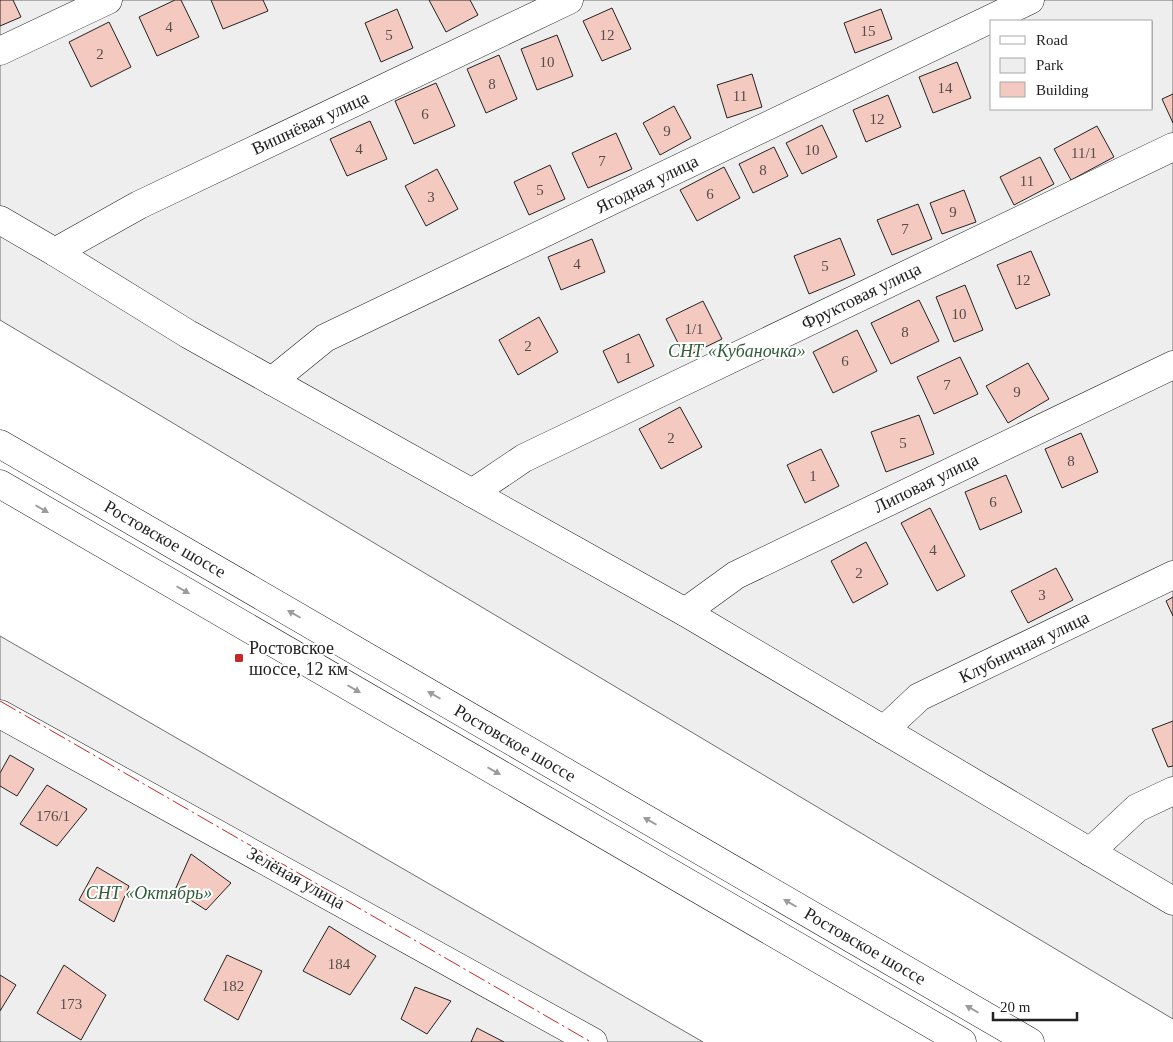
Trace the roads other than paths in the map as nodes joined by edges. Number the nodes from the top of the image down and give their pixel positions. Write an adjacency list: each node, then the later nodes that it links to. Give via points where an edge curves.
1 (108, 0): 4 (main road)
2 (569, 0): 7 (main road, Вишнёвая улица, via 148,200)
3 (1030, 0): 9 (main road, Ягодная улица, via 325,338)
4 (0, 51)
5 (1173, 147): 12 (main road, Фруктовая улица, via 524,458)
6 (0, 220): 7 (main road)
7 (55, 252): 9 (main road, via 188,334)
8 (1173, 365): 14 (main road, Липовая улица, via 736,575)
9 (272, 381): 12 (main road)
10 (0, 444): 22 (main road, Ростовское шоссе, one-way to 10)
11 (0, 484): 21 (main road, Ростовское шоссе, one-way to 21)
12 (472, 493): 14 (main road)
13 (1173, 575): 16 (main road, Клубничная улица, via 919,697)
14 (685, 612): 16 (main road)
15 (0, 714): 20 (main road, Зелёная улица)
16 (884, 730): 18 (main road)
17 (1173, 791): 18 (main road, via 1137,808)
18 (1090, 852): 19 (main road)
19 (1173, 901)
20 (593, 1042)
21 (962, 1042)
22 (1030, 1042)

